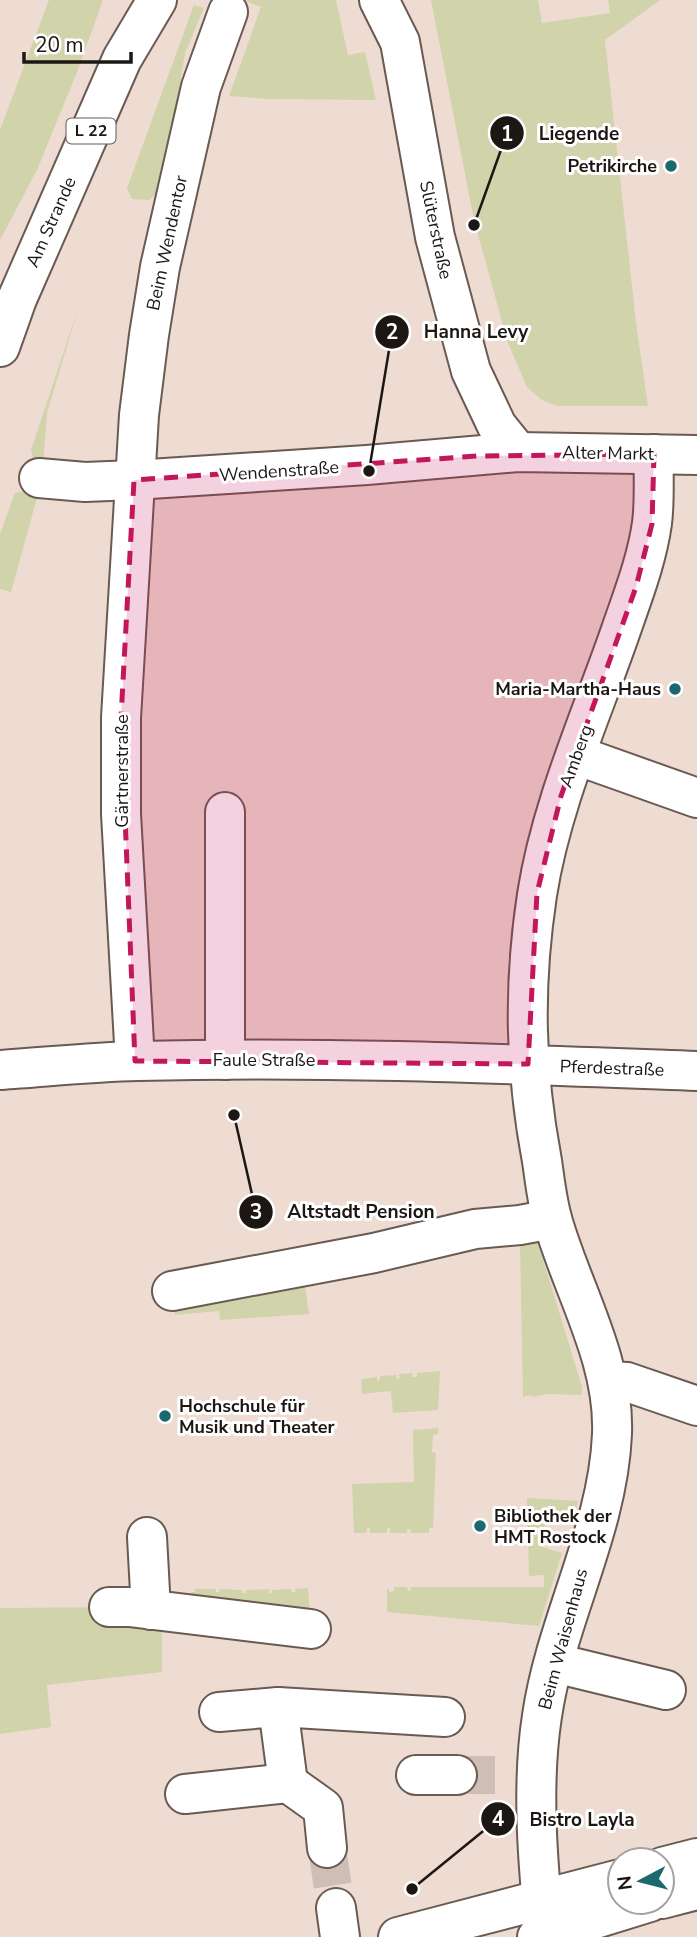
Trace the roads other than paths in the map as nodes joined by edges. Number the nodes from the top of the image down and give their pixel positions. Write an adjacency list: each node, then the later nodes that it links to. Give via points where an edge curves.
1 (130, 0): 5 (street, Am Strande / L 22)
2 (157, 0): 5 (street, Am Strande / L 22)
3 (379, 0): 7 (street, Slüterstraße, via 400,42 435,237 471,371 497,426)
4 (228, 12): 11 (street, Beim Wendentor, via 201,87 160,267)
5 (122, 59): 6 (street, Am Strande / L 22)
6 (0, 347)
7 (518, 452): 8 (street, Alter Markt); 11 (street, Wendenstraße)
8 (653, 454): 9 (street, Alter Markt); 12 (street, Amberg, via 652,524 636,587)
9 (697, 455)
10 (39, 478): 11 (street, Wendenstraße)
11 (134, 480): 16 (street, Gärtnerstraße, via 121,732)
12 (576, 755): 13 (street); 17 (street, Amberg, via 537,893 527,989)
13 (697, 798)
14 (225, 812): 15 (street)
15 (225, 1060): 16 (street, Faule Straße); 17 (street, Faule Straße)
16 (135, 1061): 18 (street, Faule Straße)
17 (528, 1064): 19 (street, Pferdestraße); 20 (street, Amberg)
18 (0, 1070)
19 (697, 1071)
20 (552, 1219): 21 (street, via 474,1229); 22 (street, Beim Waisenhaus)
21 (172, 1291)
22 (609, 1381): 23 (street, via 627,1382); 28 (street, Beim Waisenhaus, via 612,1434 603,1497)
23 (697, 1406)
24 (147, 1537): 26 (street)
25 (109, 1607): 26 (street)
26 (171, 1612): 27 (street)
27 (311, 1629)
28 (555, 1663): 29 (street); 44 (street, Beim Waisenhaus, via 525,1775)
29 (666, 1690)
30 (278, 1707): 31 (street); 32 (street); 35 (street)
31 (219, 1712)
32 (445, 1717)
33 (416, 1775): 34 (street)
34 (457, 1775)
35 (288, 1783): 36 (street); 37 (street, via 323,1808)
36 (186, 1794)
37 (327, 1848)
38 (697, 1858): 39 (street)
39 (676, 1863)
40 (606, 1888): 44 (street)
41 (697, 1889): 42 (street)
42 (676, 1895)
43 (606, 1912): 44 (street)
44 (542, 1927): 45 (street)
45 (398, 1937)

